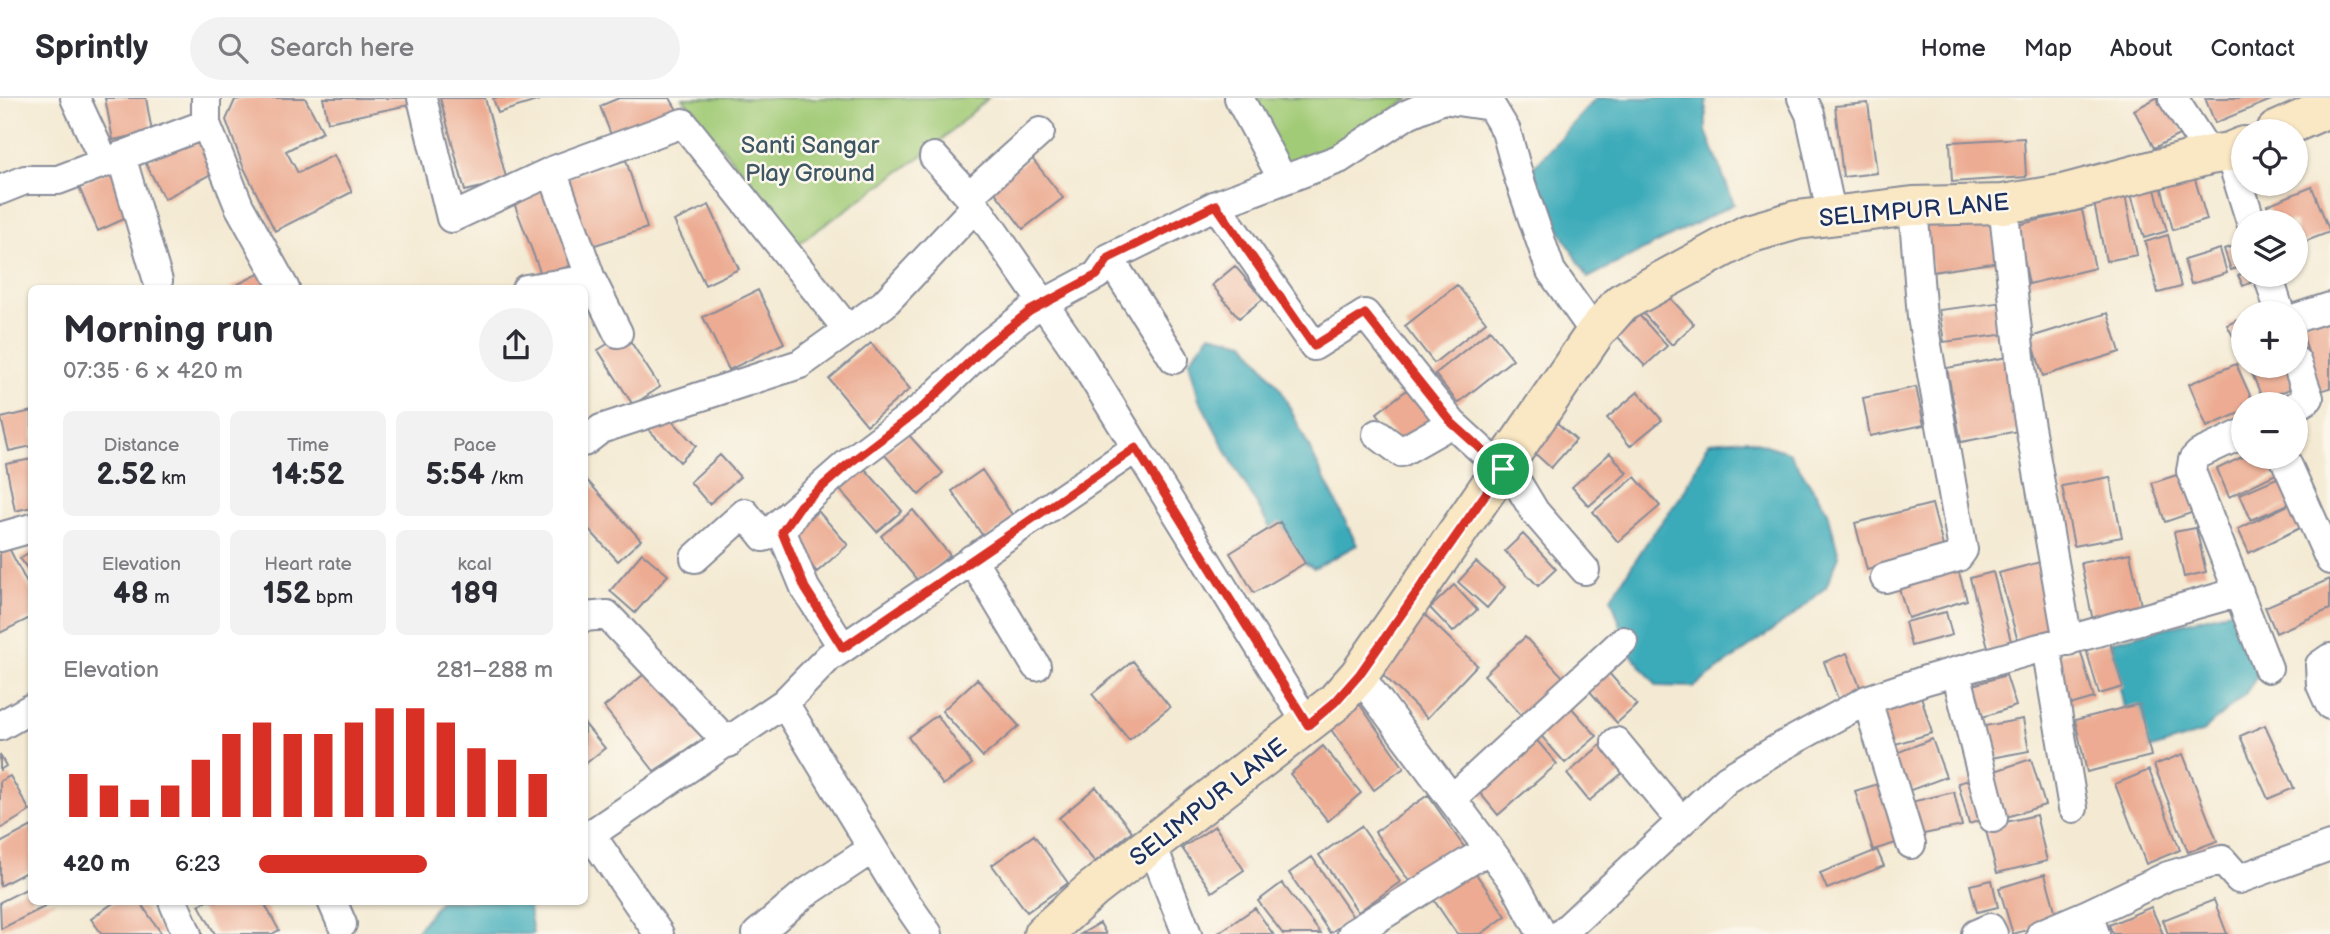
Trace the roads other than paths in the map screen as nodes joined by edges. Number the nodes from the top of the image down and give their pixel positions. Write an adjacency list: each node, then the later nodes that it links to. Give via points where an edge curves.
1 (75, 98): 13 (street)
2 (422, 98): 14 (street, via 451,218)
3 (1240, 98): 15 (street)
4 (1802, 98): 22 (street, via 1810,114)
5 (2173, 98): 11 (street)
6 (1493, 102): 15 (street, via 1443,99 1408,114 1339,159); 33 (street, via 1551,271)
7 (2330, 107): 9 (street)
8 (206, 111): 13 (street); 26 (street, via 239,206)
9 (2303, 119)
10 (1040, 132): 17 (street)
11 (2227, 151): 18 (street, SELIMPUR LANE, via 2062,194); 21 (street)
12 (934, 157): 17 (street)
13 (113, 159): 16 (street, via 58,180 25,180); 25 (street)
14 (552, 171): 24 (street); 31 (street, via 683,122)
15 (1283, 180): 19 (street)
16 (0, 190)
17 (972, 201): 28 (street); 31 (street, via 884,304)
18 (2003, 204): 20 (street, SELIMPUR LANE); 53 (street)
19 (1216, 205): 23 (street); 35 (street, via 1314,346 1365,314)
20 (1913, 206): 22 (street, SELIMPUR LANE); 49 (street, via 1922,317 1963,550 1958,557)
21 (2247, 210)
22 (1832, 217): 33 (street, SELIMPUR LANE, via 1797,220 1748,234 1621,303)
23 (1109, 258): 28 (street, via 1097,275); 34 (street)
24 (591, 279): 27 (street); 32 (street)
25 (158, 281)
26 (283, 285)
27 (552, 285)
28 (1044, 303): 39 (street); 42 (street, via 995,339 924,406)
29 (2330, 307): 30 (street)
30 (2308, 314)
31 (848, 330): 37 (street, via 800,364 601,429)
32 (618, 333)
33 (1595, 333): 40 (street, SELIMPUR LANE)
34 (1174, 359)
35 (1452, 423): 36 (street, via 1401,452); 40 (street)
36 (1377, 434)
37 (588, 439)
38 (2231, 439): 50 (street, via 2199,454 2191,471)
39 (1136, 448): 46 (street); 64 (street)
40 (1504, 466): 48 (street, via 1535,512); 59 (street, SELIMPUR LANE)
41 (2289, 469): 47 (street)
42 (800, 506): 45 (street, via 764,537 745,513); 54 (street, via 782,532 805,588)
43 (28, 529): 44 (street)
44 (0, 537)
45 (695, 558)
46 (972, 559): 54 (street); 56 (street)
47 (2330, 560)
48 (1586, 570)
49 (1885, 578)
50 (2239, 592): 53 (street); 57 (street)
51 (588, 617): 67 (street, via 607,615)
52 (1623, 641): 68 (street)
53 (2057, 644): 58 (street); 69 (street)
54 (843, 648): 61 (street)
55 (2330, 658): 62 (street, via 2320,665 2321,685)
56 (1036, 666)
57 (2267, 668)
58 (1956, 672): 60 (street); 70 (street)
59 (1359, 675): 64 (street, SELIMPUR LANE); 68 (street)
60 (1867, 701): 71 (street, via 1727,779); 73 (street)
61 (784, 704): 67 (street); 76 (street)
62 (2330, 705)
63 (28, 710): 65 (street)
64 (1308, 725): 74 (street, SELIMPUR LANE)
65 (0, 726)
66 (1616, 742): 71 (street)
67 (728, 743): 72 (street)
68 (1452, 799): 77 (street)
69 (2073, 807)
70 (1993, 818)
71 (1681, 821): 80 (street)
72 (588, 837): 82 (street)
73 (1911, 844)
74 (1152, 845): 85 (street, SELIMPUR LANE); 86 (street)
75 (2330, 846): 79 (street, via 2239,879 2222,860 2168,876)
76 (872, 849): 83 (street, via 803,895); 84 (street)
77 (1489, 849): 80 (street); 87 (street)
78 (174, 905): 81 (street)
79 (2092, 924): 90 (street)
80 (1540, 931)
81 (185, 933)
82 (659, 934)
83 (757, 934)
84 (928, 934)
85 (1043, 934)
86 (1186, 934)
87 (1352, 934)
88 (1976, 934): 89 (street, via 1990,928)
89 (1993, 934)
90 (2041, 934)

